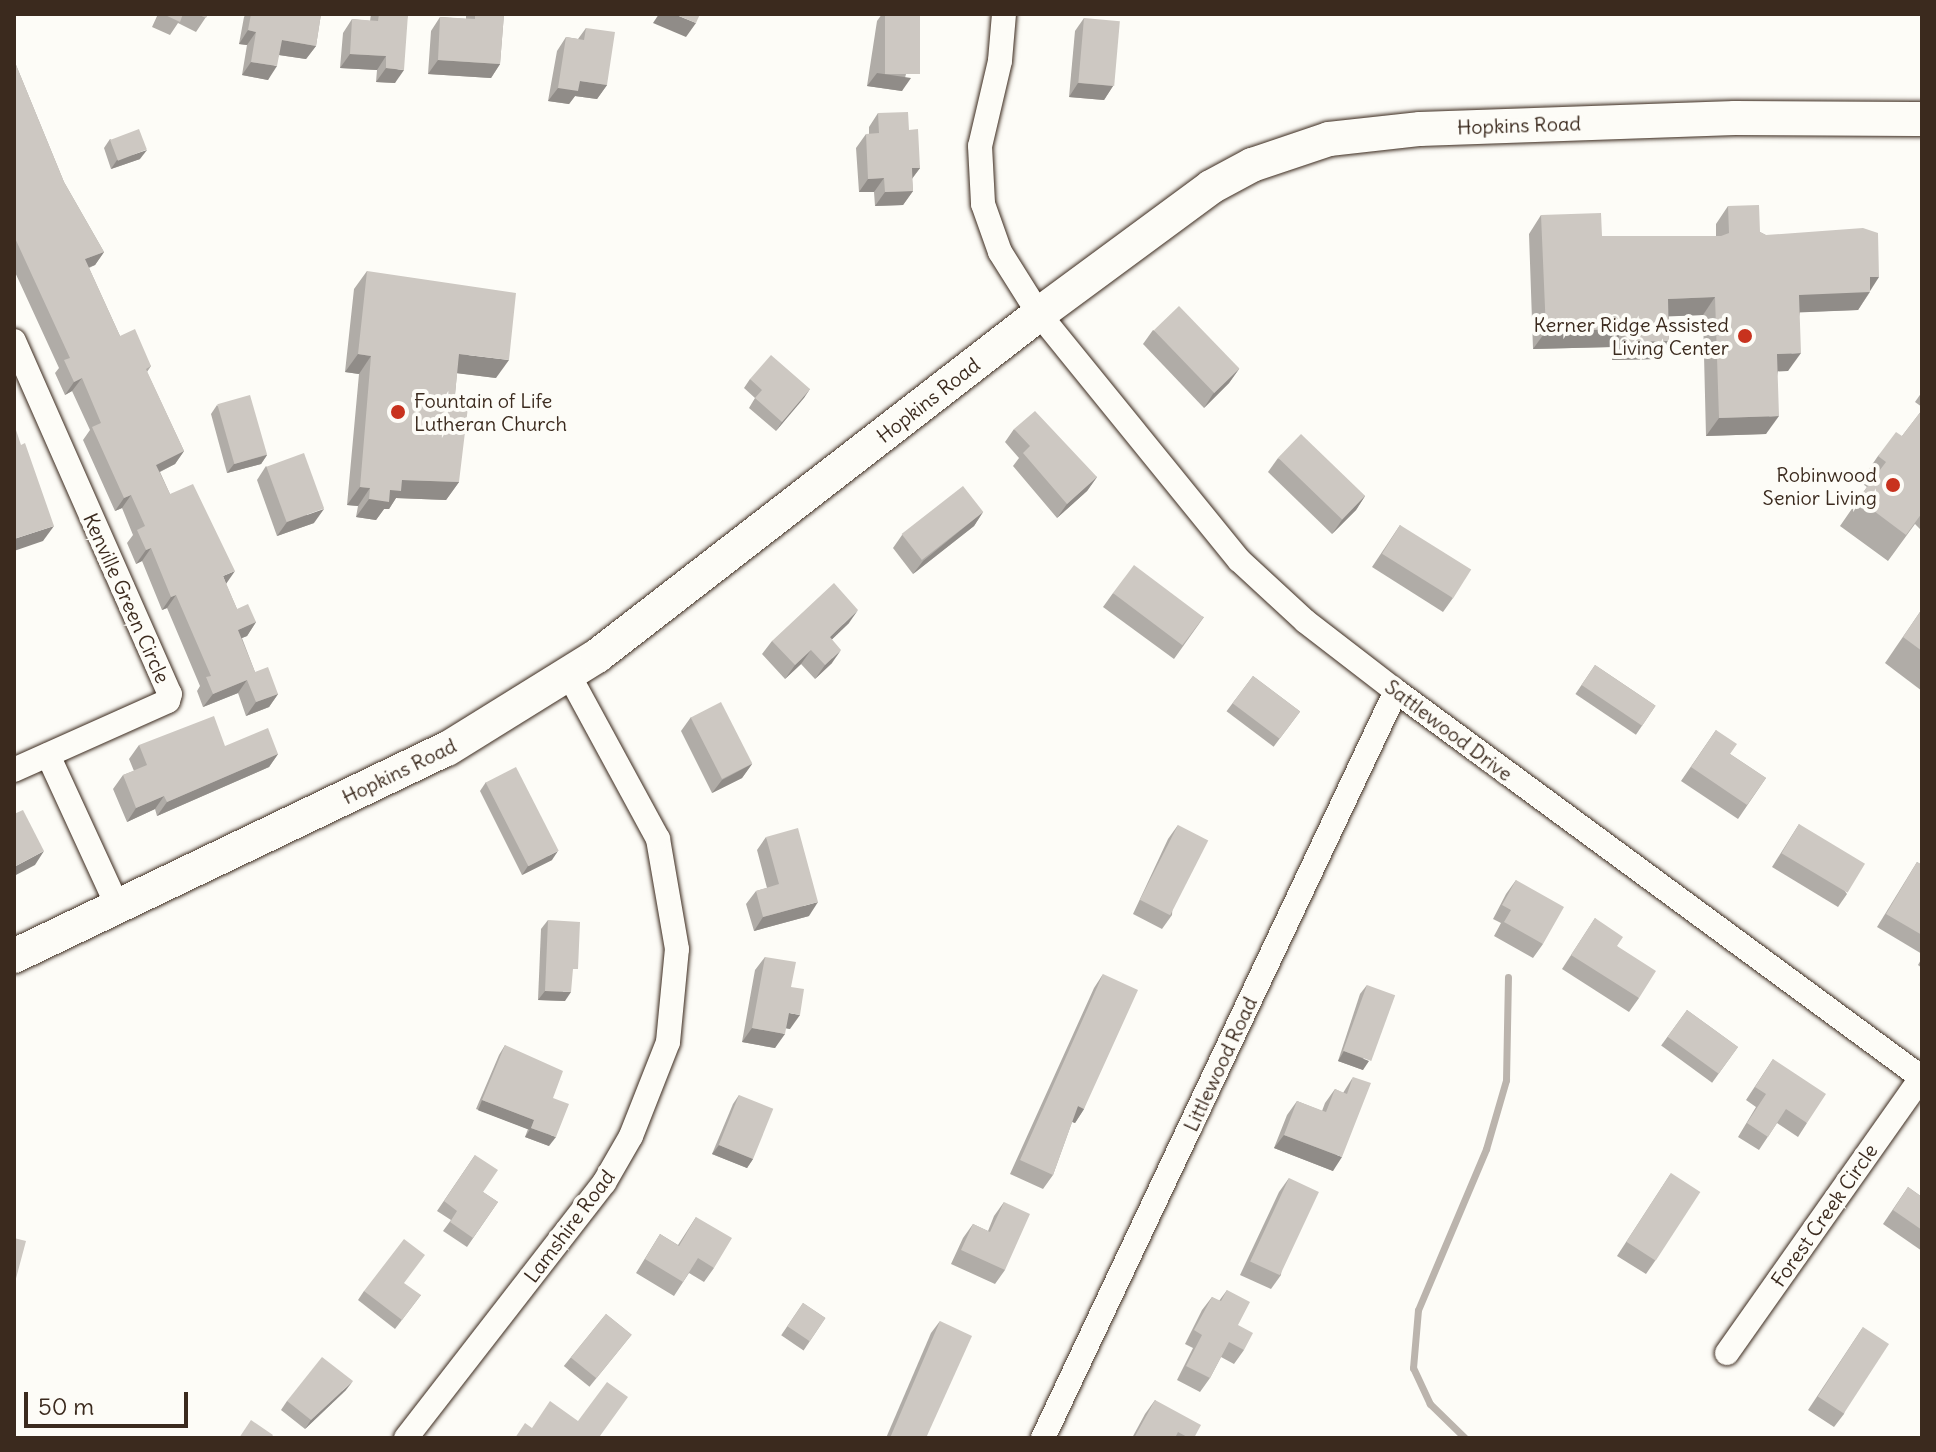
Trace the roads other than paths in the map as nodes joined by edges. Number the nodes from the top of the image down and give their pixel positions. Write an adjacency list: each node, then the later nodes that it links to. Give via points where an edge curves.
1 (1004, 14): 3 (street, Sattlewood Drive, via 1000,61 980,146 983,204 1000,252)
2 (1922, 119): 3 (main road, Hopkins Road, via 1509,124 1329,139 1290,150 1211,187)
3 (1039, 314): 5 (main road, Hopkins Road); 6 (street, Sattlewood Drive, via 1239,560 1305,621)
4 (14, 341): 7 (street, Kenville Green Circle, via 170,694 168,701)
5 (569, 675): 9 (main road, Hopkins Road, via 447,749); 13 (street, Lamshire Road, via 658,839 677,949 668,1042 631,1136 604,1183)
6 (1396, 691): 11 (street, Sattlewood Drive); 14 (street, Littlewood Road)
7 (48, 755): 8 (street, Kenville Green Circle); 9 (street)
8 (14, 770)
9 (118, 907): 10 (main road, Hopkins Road)
10 (14, 956)
11 (1921, 1078): 12 (street, Forest Creek Circle)
12 (1727, 1353)
13 (406, 1438)
14 (1043, 1438)

